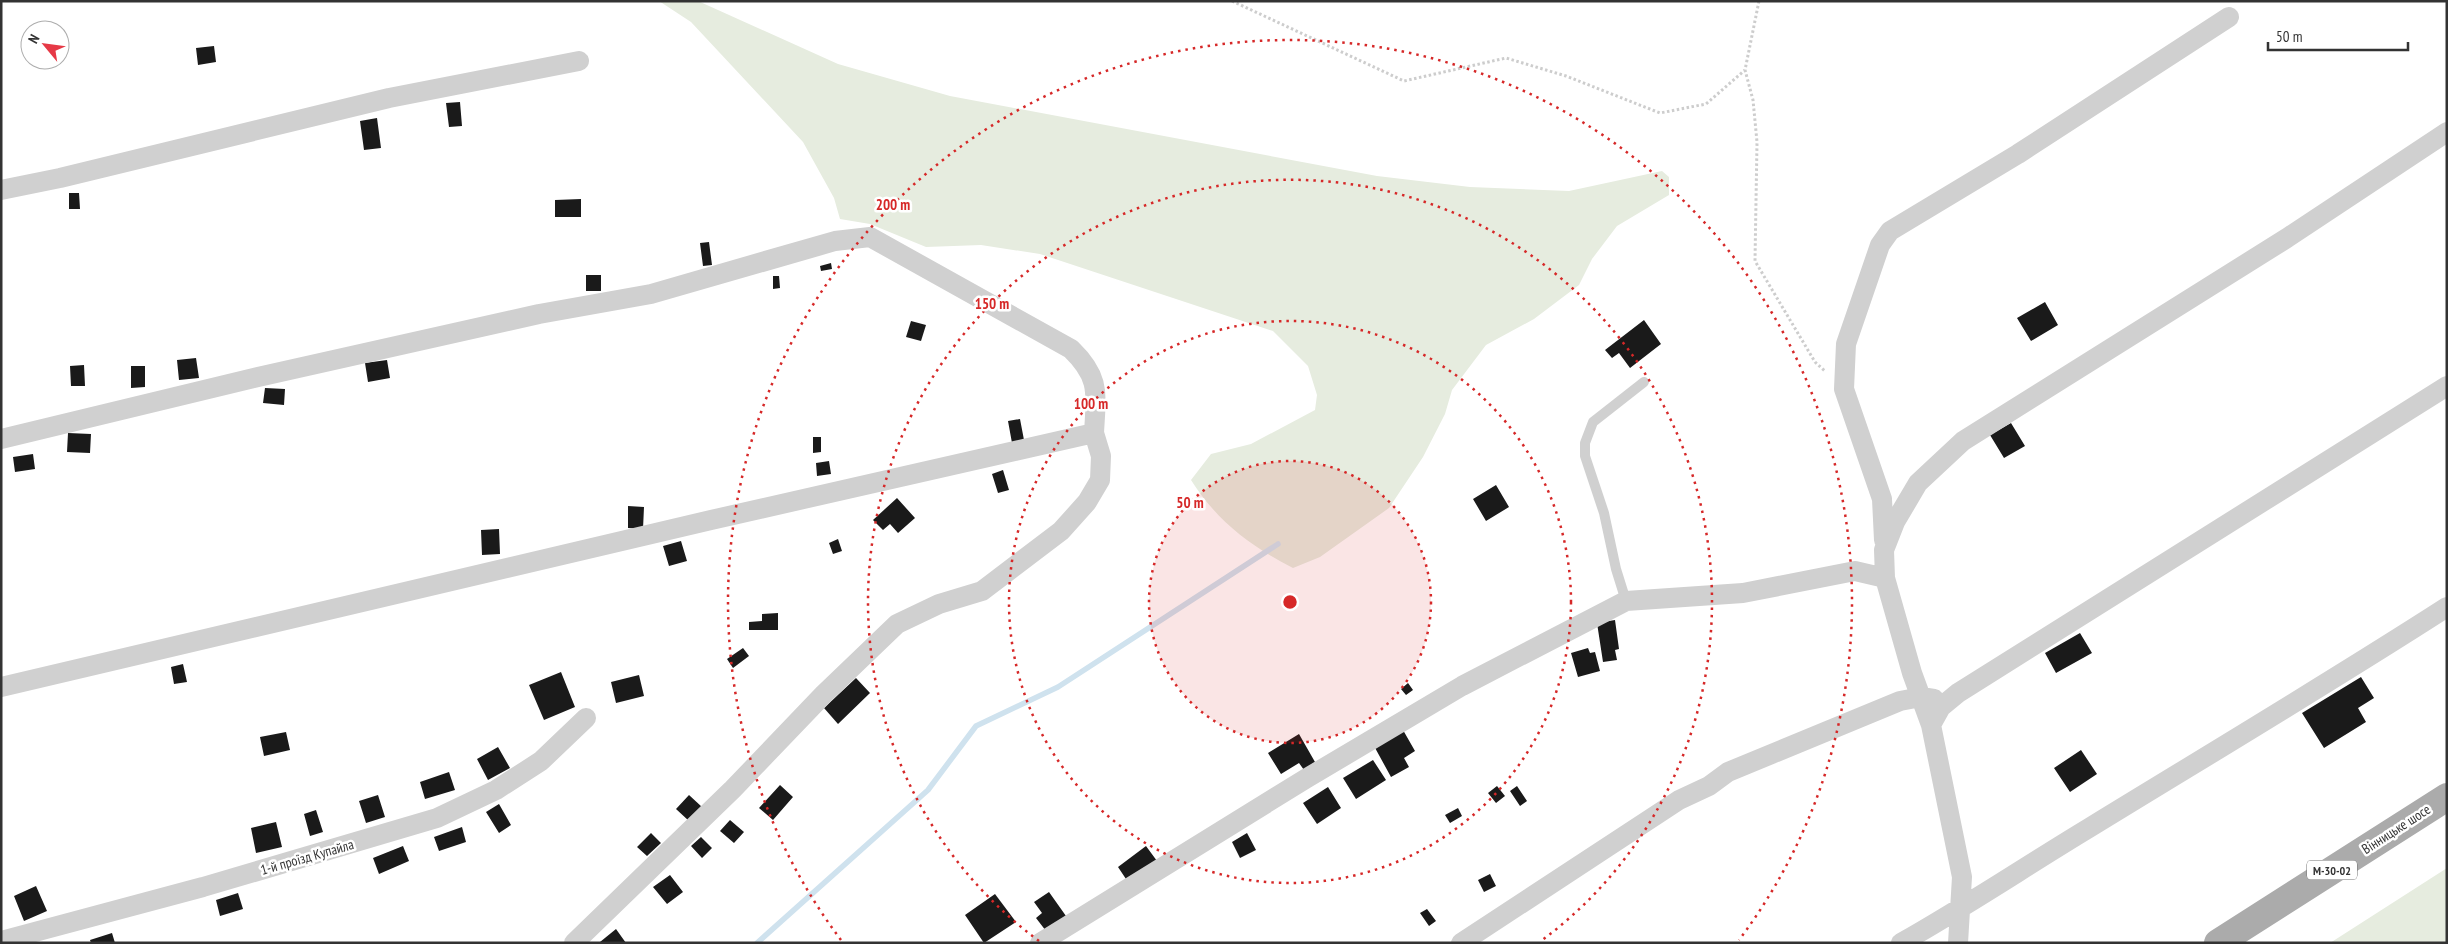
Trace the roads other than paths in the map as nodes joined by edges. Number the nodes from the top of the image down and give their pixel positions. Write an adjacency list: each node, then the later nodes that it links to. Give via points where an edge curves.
1 (2229, 17): 9 (street, via 2018,154 1890,230 1880,245 1846,344 1844,389 1882,499)
2 (579, 61): 4 (street, via 388,98)
3 (2447, 132): 9 (street, via 2287,238 1963,441 1918,483 1894,522)
4 (1, 190)
5 (1644, 382): 11 (lane, via 1593,422 1585,443 1585,456 1604,513)
6 (2447, 386): 14 (street)
7 (1094, 433): 8 (street, via 1094,378 1086,363 1071,349 870,237 835,242 651,294 530,316); 13 (street); 21 (street, via 1101,456 1100,480 1088,502 1061,531 982,591 939,604 897,624)
8 (1, 438)
9 (1884, 550): 10 (street)
10 (1884, 578): 11 (street, via 1855,571 1743,593); 15 (street)
11 (1626, 601): 22 (street, via 1462,686)
12 (2447, 607): 19 (street)
13 (1, 687)
14 (1958, 693): 15 (street, via 1933,700); 17 (street, via 1941,707)
15 (1921, 697): 17 (street); 23 (street, via 1900,701 1728,772 1709,786 1679,800)
16 (586, 718): 20 (street, 1-й проїзд Купайла, via 542,761 496,790 437,818 203,887)
17 (1931, 725): 19 (street, via 1962,877)
18 (2447, 796): 26 (main road, Вінницьке шосе / М-30-02)
19 (1958, 910): 24 (street); 25 (street)
20 (1, 941)
21 (574, 943)
22 (1040, 943)
23 (1461, 943)
24 (1901, 943)
25 (1958, 943)
26 (2218, 943)

